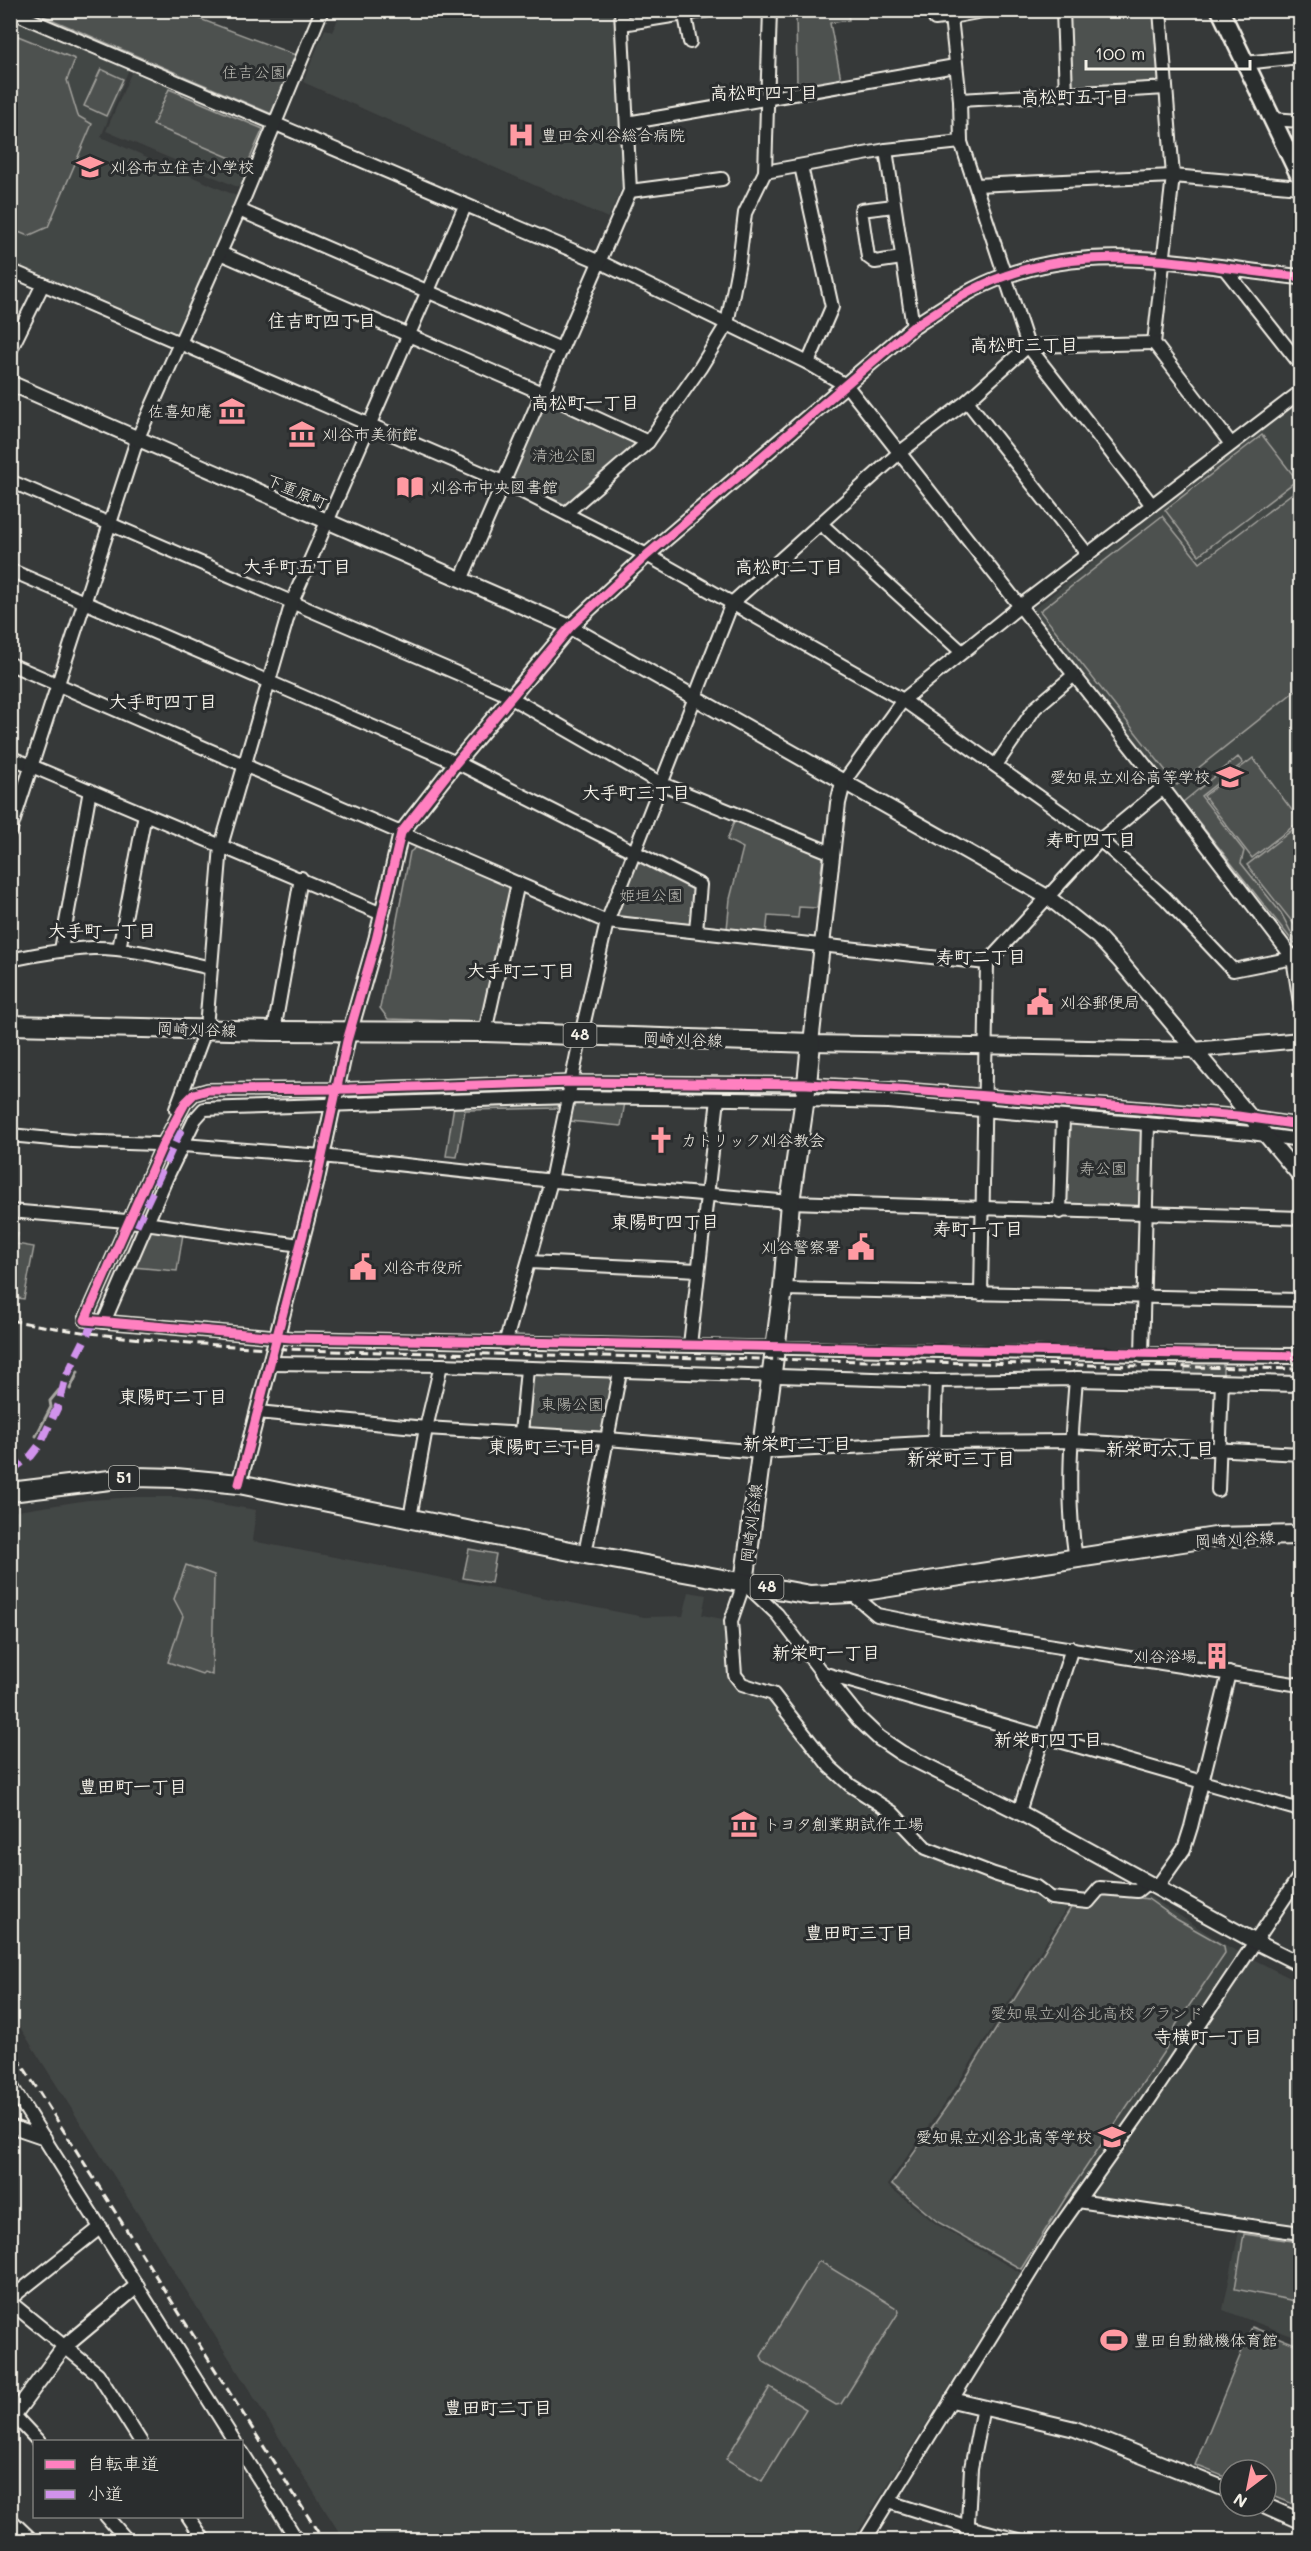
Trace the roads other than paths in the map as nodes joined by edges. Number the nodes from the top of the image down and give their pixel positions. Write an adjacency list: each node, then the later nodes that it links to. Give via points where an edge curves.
1 (322, 10): 24 (street)
2 (621, 10): 13 (street)
3 (709, 10): 11 (street)
4 (770, 10): 20 (street)
5 (934, 10): 12 (street, via 935,19)
6 (988, 10): 12 (street)
7 (1063, 10): 19 (street)
8 (1160, 10): 18 (street)
9 (1220, 10): 16 (main road)
10 (10, 11): 24 (street)
11 (685, 15): 13 (street); 14 (street)
12 (951, 17): 17 (street)
13 (622, 24): 25 (street)
14 (690, 42)
15 (1300, 57): 16 (street)
16 (1245, 63): 22 (main road)
17 (955, 66): 20 (street); 21 (street)
18 (1166, 88): 19 (street); 30 (street)
19 (1066, 94): 21 (street)
20 (768, 97): 25 (street); 29 (street)
21 (960, 100): 26 (street)
22 (1272, 119): 23 (street); 31 (main road)
23 (1300, 121)
24 (275, 122): 36 (street); 38 (street)
25 (627, 123): 35 (street)
26 (961, 142): 27 (street); 33 (street)
27 (886, 150): 28 (street); 37 (street)
28 (801, 166): 29 (street); 57 (street, via 832,307)
29 (765, 172): 49 (street, via 745,213)
30 (1173, 176): 33 (street); 34 (street); 41 (street)
31 (1300, 177)
32 (722, 179): 35 (street)
33 (976, 185): 45 (street)
34 (1300, 187)
35 (630, 190): 42 (street)
36 (465, 206): 42 (street); 48 (street)
37 (894, 206): 40 (street); 40 (street, via 861,210 868,257 875,262)
38 (239, 210): 39 (street); 48 (street)
39 (220, 253): 51 (street); 52 (street)
40 (902, 258): 50 (street)
41 (1164, 261): 43 (street); 45 (street, via 1119,257 1061,262); 53 (street)
42 (600, 262): 49 (street); 55 (street)
43 (1225, 269): 46 (street); 58 (street)
44 (10, 270): 47 (street)
45 (1005, 276): 50 (street, via 958,298); 54 (street)
46 (1300, 277)
47 (42, 284): 52 (street); 56 (street)
48 (427, 292): 51 (street); 55 (street)
49 (727, 324): 57 (street); 66 (street)
50 (913, 327): 60 (street)
51 (408, 336): 62 (street); 64 (street)
52 (181, 343): 64 (street); 65 (street)
53 (1154, 343): 54 (street); 67 (street)
54 (1028, 346): 63 (street); 71 (street)
55 (561, 349): 62 (street)
56 (10, 351)
57 (808, 363): 60 (street)
58 (1300, 364)
59 (10, 383): 65 (street, 下重原町)
60 (847, 386): 68 (street); 76 (street)
61 (1300, 392): 67 (street)
62 (542, 393): 66 (street); 70 (street)
63 (967, 401): 68 (street); 77 (street)
64 (368, 425): 70 (street); 73 (street)
65 (137, 440): 73 (street, 下重原町); 74 (street)
66 (648, 442): 72 (street)
67 (1231, 444): 71 (street)
68 (899, 453): 75 (street); 83 (street)
69 (10, 481): 74 (street)
70 (503, 482): 72 (street); 79 (street)
71 (1152, 506): 77 (street)
72 (567, 513): 76 (street)
73 (326, 521): 79 (street, 下重原町); 81 (street)
74 (110, 524): 80 (street); 81 (street)
75 (821, 524): 82 (street); 85 (street)
76 (647, 555): 82 (street); 84 (street)
77 (1088, 555): 83 (street)
78 (12, 574): 80 (street)
79 (461, 580): 84 (street, 下重原町)
80 (85, 602): 88 (street); 89 (street)
81 (291, 602): 88 (street); 91 (street)
82 (732, 603): 90 (street); 92 (street)
83 (1020, 606): 85 (street); 87 (street)
84 (570, 627): 90 (street, 下重原町); 91 (street)
85 (962, 652): 92 (street)
86 (10, 664): 89 (street)
87 (1074, 675): 95 (street, via 1035,708); 100 (street)
88 (269, 681): 94 (street); 97 (street)
89 (58, 684): 96 (street); 97 (street)
90 (694, 695): 98 (street); 99 (street, 下重原町)
91 (511, 698): 94 (street); 98 (street)
92 (903, 700): 95 (street); 99 (street)
93 (10, 757): 96 (street)
94 (456, 763): 104 (street); 107 (street)
95 (996, 765): 105 (street)
96 (32, 766): 101 (street); 103 (street)
97 (244, 766): 104 (street); 106 (street)
98 (660, 783): 107 (street); 108 (street)
99 (843, 783): 108 (street); 111 (street, 下重原町)
100 (1163, 788): 105 (street); 118 (street)
101 (90, 790): 102 (street); 116 (street)
102 (145, 814): 106 (street); 117 (street)
103 (10, 832)
104 (401, 833): 110 (street); 112 (street)
105 (1100, 840): 111 (street); 118 (street, via 1165,897 1233,970)
106 (221, 846): 109 (street); 121 (street)
107 (634, 852): 113 (street); 114 (street, via 700,885)
108 (832, 854): 115 (street)
109 (301, 878): 112 (street); 125 (street)
110 (518, 883): 113 (street); 127 (street)
111 (1049, 898): 120 (street); 132 (street, 下重原町, via 1098,936)
112 (382, 914): 126 (street)
113 (607, 922): 114 (street); 128 (street)
114 (696, 931): 115 (street)
115 (822, 946): 120 (street); 130 (street)
116 (61, 950): 117 (street); 119 (street)
117 (119, 950): 121 (street)
118 (1297, 956): 122 (street)
119 (10, 960)
120 (987, 963): 131 (street)
121 (211, 968): 124 (street)
122 (1300, 1003)
123 (10, 1025): 124 (main road, 岡崎刈谷線 / 48)
124 (206, 1028): 125 (main road, 岡崎刈谷線 / 48); 148 (street)
125 (274, 1031): 126 (main road, 岡崎刈谷線 / 48)
126 (350, 1032): 127 (main road, 岡崎刈谷線 / 48); 134 (street)
127 (485, 1032): 128 (main road, 岡崎刈谷線 / 48)
128 (581, 1035): 130 (main road, 岡崎刈谷線 / 48); 133 (street)
129 (1300, 1040): 132 (street)
130 (811, 1043): 131 (street); 135 (main road, 岡崎刈谷線 / 48)
131 (985, 1046): 132 (street); 136 (street)
132 (1194, 1050): 142 (street, 下重原町)
133 (573, 1082): 134 (street); 135 (street); 137 (street)
134 (337, 1089): 139 (street); 148 (street, via 208,1090 195,1094 185,1103)
135 (806, 1092): 136 (street); 138 (street); 140 (street); 154 (main road, 岡崎刈谷線 / 48)
136 (984, 1095): 140 (street); 142 (street)
137 (570, 1097): 138 (street); 139 (street); 152 (street)
138 (718, 1099): 153 (street)
139 (333, 1104): 149 (street, via 204,1108); 150 (street)
140 (983, 1110): 141 (street); 155 (street)
141 (1063, 1118): 143 (street); 157 (street)
142 (1252, 1118): 144 (street); 146 (street, 下重原町)
143 (1148, 1125): 146 (street); 158 (street)
144 (1300, 1125)
145 (10, 1135): 148 (street)
146 (1268, 1135): 147 (street); 151 (street, 下重原町)
147 (1300, 1140)
148 (164, 1144): 149 (street); 160 (street)
149 (183, 1145): 150 (street); 161 (street)
150 (322, 1156): 152 (street); 162 (street)
151 (1300, 1176)
152 (551, 1181): 153 (street); 163 (street)
153 (706, 1196): 154 (street); 164 (street)
154 (790, 1202): 155 (street); 165 (main road, 岡崎刈谷線 / 48)
155 (982, 1210): 157 (street); 166 (street)
156 (10, 1211): 160 (street)
157 (1060, 1212): 158 (street)
158 (1146, 1214): 159 (street); 167 (street)
159 (1300, 1218)
160 (129, 1221): 161 (street); 169 (street, via 85,1320)
161 (147, 1224): 162 (street); 169 (street)
162 (300, 1245): 170 (street)
163 (529, 1262): 164 (street); 171 (street)
164 (698, 1270): 172 (street)
165 (783, 1289): 166 (street); 173 (main road, 岡崎刈谷線 / 48)
166 (981, 1294): 167 (street)
167 (1143, 1297): 168 (street); 174 (street)
168 (1300, 1300)
169 (104, 1322): 170 (street)
170 (276, 1338): 171 (street); 176 (street)
171 (505, 1344): 172 (street)
172 (690, 1345): 173 (street)
173 (774, 1346): 174 (street); 180 (main road, 岡崎刈谷線 / 48)
174 (1142, 1355): 175 (street)
175 (1300, 1356)
176 (269, 1363): 177 (street); 185 (street)
177 (441, 1365): 178 (street); 186 (street)
178 (527, 1369): 179 (street); 187 (street)
179 (620, 1372): 180 (street); 188 (street)
180 (772, 1377): 182 (street); 192 (main road, 岡崎刈谷線 / 48)
181 (1076, 1379): 182 (street); 183 (street); 189 (street)
182 (936, 1381): 190 (street)
183 (1222, 1382): 184 (street); 191 (street)
184 (1300, 1384)
185 (257, 1412): 186 (street); 194 (street)
186 (426, 1428): 187 (street); 197 (street)
187 (521, 1434): 188 (street)
188 (608, 1439): 192 (street); 199 (street)
189 (1072, 1441): 190 (street); 191 (street); 200 (street, via 1071,1527)
190 (934, 1443): 192 (street)
191 (1218, 1449): 193 (street); 195 (street)
192 (760, 1452): 201 (main road, 岡崎刈谷線 / 48)
193 (1300, 1454)
194 (239, 1484): 196 (main road, 51, via 135,1477); 197 (main road, 岡崎刈谷線 / 48)
195 (1218, 1490)
196 (10, 1492)
197 (410, 1518): 199 (main road, 岡崎刈谷線 / 48)
198 (1300, 1535): 200 (main road, 岡崎刈谷線 / 48, via 1215,1538)
199 (585, 1554): 201 (main road, 岡崎刈谷線 / 48)
200 (1076, 1558): 202 (main road, 岡崎刈谷線 / 48)
201 (744, 1583): 202 (main road, 岡崎刈谷線 / 48, via 810,1595); 204 (street, via 777,1614); 212 (street, via 731,1621 735,1675 742,1684 772,1694 830,1767 892,1812 926,1848 1036,1887 1051,1898 1088,1902 1100,1888 1137,1891)
202 (852, 1593): 203 (street, via 877,1615)
203 (1072, 1647): 205 (street); 207 (street)
204 (822, 1673): 207 (street); 210 (street, via 859,1719 900,1753)
205 (1229, 1673): 206 (street); 208 (street)
206 (1300, 1685)
207 (1045, 1737): 208 (street); 210 (street)
208 (1203, 1783): 209 (street); 212 (street, via 1184,1849)
209 (1300, 1810)
210 (1019, 1812): 212 (street)
211 (1300, 1875): 213 (street)
212 (1152, 1884): 213 (street)
213 (1254, 1941): 214 (street); 218 (street, via 1205,2019)
214 (1300, 1964)
215 (10, 2084): 217 (street)
216 (10, 2126): 217 (street)
217 (45, 2138): 219 (street)
218 (1078, 2200): 220 (street); 224 (street)
219 (101, 2227): 221 (street); 222 (street)
220 (1300, 2233)
221 (137, 2286): 223 (street); 229 (street)
222 (10, 2300): 223 (street)
223 (64, 2346): 226 (street); 228 (street, via 98,2374)
224 (952, 2400): 225 (street); 232 (street)
225 (983, 2407): 231 (street, via 1075,2429); 238 (street, via 971,2468)
226 (12, 2415): 227 (street)
227 (37, 2440)
228 (140, 2440)
229 (234, 2440)
230 (243, 2454): 239 (street)
231 (1218, 2486)
232 (889, 2502): 238 (street); 243 (street)
233 (1278, 2511): 237 (street)
234 (107, 2518): 241 (street)
235 (189, 2518): 242 (street)
236 (10, 2519): 240 (street)
237 (1300, 2521)
238 (968, 2527): 244 (street); 245 (street)
239 (294, 2540)
240 (32, 2541)
241 (127, 2541)
242 (204, 2541)
243 (865, 2541)
244 (966, 2541)
245 (1019, 2541)

